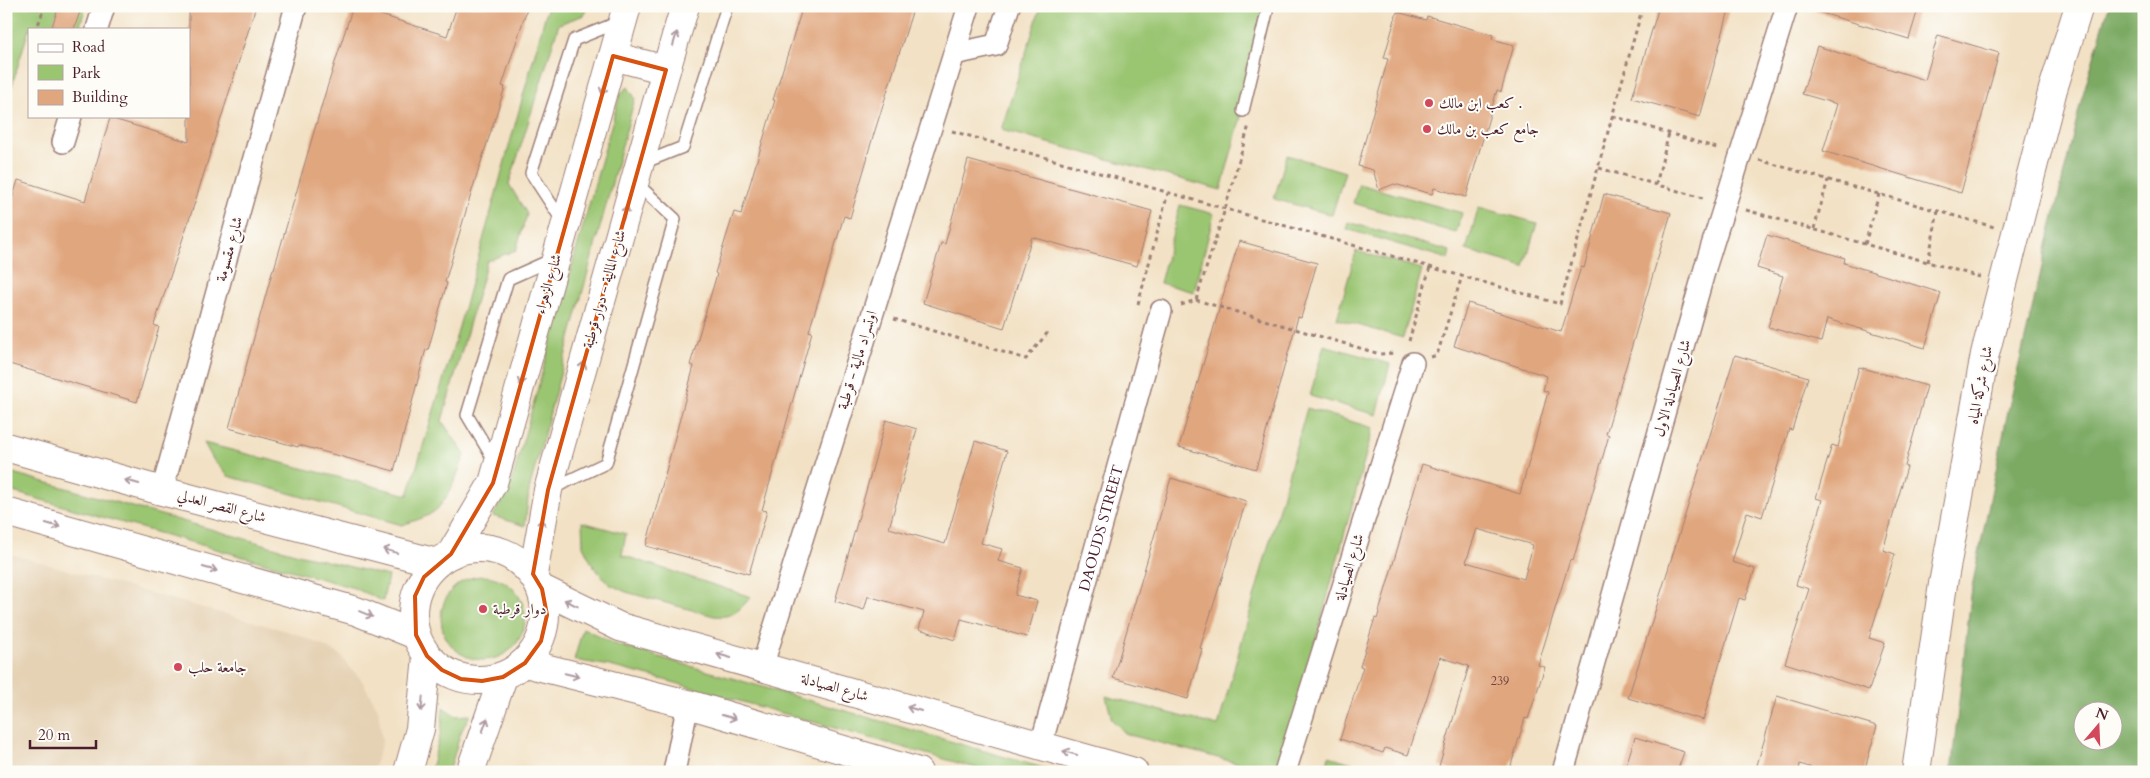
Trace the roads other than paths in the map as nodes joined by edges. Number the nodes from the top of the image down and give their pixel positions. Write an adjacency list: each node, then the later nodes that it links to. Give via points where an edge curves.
1 (104, 6): 11 (street)
2 (296, 6): 26 (street, شارع مقسومة)
3 (685, 6): 14 (street, شارع المالية - دوار قرطبة, one-way to 3)
4 (727, 6): 18 (lane, via 683,147)
5 (969, 6): 12 (street, اوتسراد مالية - قرطبة)
6 (1009, 6): 12 (street, via 996,45)
7 (1267, 6): 15 (lane)
8 (1787, 6): 41 (street, شارع الصيادلة الاول, via 1725,204)
9 (2079, 6): 42 (street, شارع شركة المياه, via 2053,89 1985,354 1944,584)
10 (625, 14): 13 (street, شارع الزهراء); 19 (lane, via 574,40 531,173)
11 (97, 28)
12 (954, 54): 31 (street, اوتسراد مالية - قرطبة)
13 (612, 56): 14 (street); 19 (street, شارع الزهراء, one-way to 19)
14 (666, 70): 18 (street, شارع المالية - دوار قرطبة)
15 (1243, 111)
16 (70, 118): 17 (street)
17 (63, 142)
18 (636, 173): 25 (street, شارع المالية - دوار قرطبة, one-way to 18); 25 (lane, via 675,219 670,238 606,464)
19 (565, 225): 20 (street, شارع الزهراء)
20 (556, 258): 24 (street, شارع الزهراء, one-way to 24); 24 (lane, via 508,279 467,415)
21 (1161, 311): 34 (street, DAOUDS STREET)
22 (1409, 358): 40 (street, شارع الصيادلة)
23 (6, 447): 26 (street, شارع القصر العدلي, one-way to 23)
24 (498, 466): 28 (street, شارع الزهراء, via 493,483)
25 (548, 490): 29 (street, شارع المالية - دوار قرطبة, one-way to 25)
26 (162, 491): 28 (street, شارع القصر العدلي, one-way to 26)
27 (6, 512): 30 (street, one-way to 30, via 356,611)
28 (444, 559): 29 (street, via 473,548 496,550 517,558); 30 (street, via 424,577 415,596 412,615)
29 (538, 582): 31 (street, شارع الصيادلة, one-way to 29, via 620,627); 32 (street, via 547,615 541,641)
30 (421, 645): 32 (street, via 442,670 461,679 482,681); 35 (street, one-way to 35, via 420,730)
31 (762, 667): 34 (street, شارع الصيادلة, one-way to 31)
32 (514, 670): 33 (street, one-way to 33); 36 (street, one-way to 32)
33 (688, 704): 37 (street); 38 (street, one-way to 38)
34 (1041, 745): 39 (street, شارع الصيادلة, one-way to 34)
35 (408, 772)
36 (470, 772)
37 (674, 772)
38 (918, 772)
39 (1134, 772)
40 (1285, 772)
41 (1563, 772)
42 (1916, 772)

